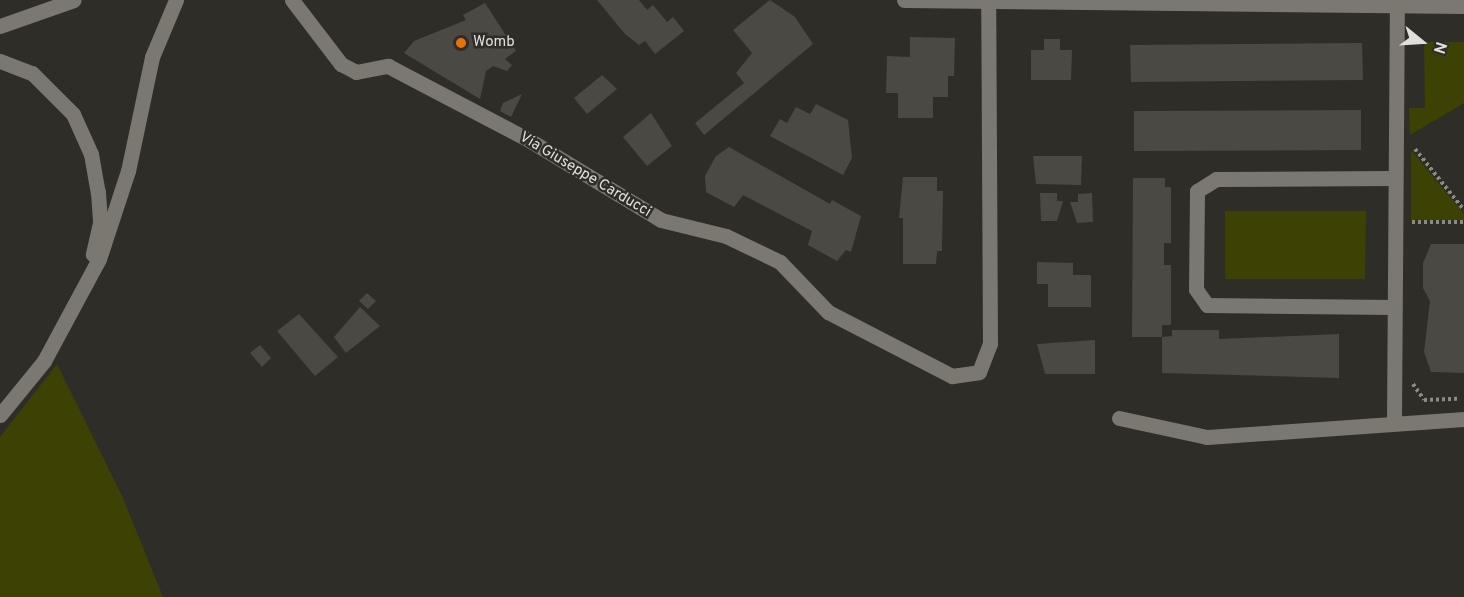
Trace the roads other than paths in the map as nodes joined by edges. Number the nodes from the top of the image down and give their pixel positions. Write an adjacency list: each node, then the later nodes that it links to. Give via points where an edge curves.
1 (74, 0): 8 (street)
2 (176, 0): 11 (street, via 152,57 115,219)
3 (292, 0): 5 (street, Via Giuseppe Carducci, via 341,63 356,72 388,66 529,140 661,220 726,236 780,262 828,312 952,376 979,372 990,344)
4 (904, 0): 5 (street)
5 (988, 2): 7 (street)
6 (1464, 6): 7 (street)
7 (1397, 8): 10 (street)
8 (0, 26)
9 (0, 62): 11 (street, via 33,73 56,93 73,114 91,154 100,223)
10 (1395, 178): 12 (street); 12 (street, via 1216,179 1197,191 1196,278 1196,289 1208,305)
11 (78, 303): 13 (street, via 44,361)
12 (1394, 308): 16 (street)
13 (0, 415)
14 (1119, 418): 16 (street, via 1207,437)
15 (1464, 419): 16 (street)
16 (1394, 420)

